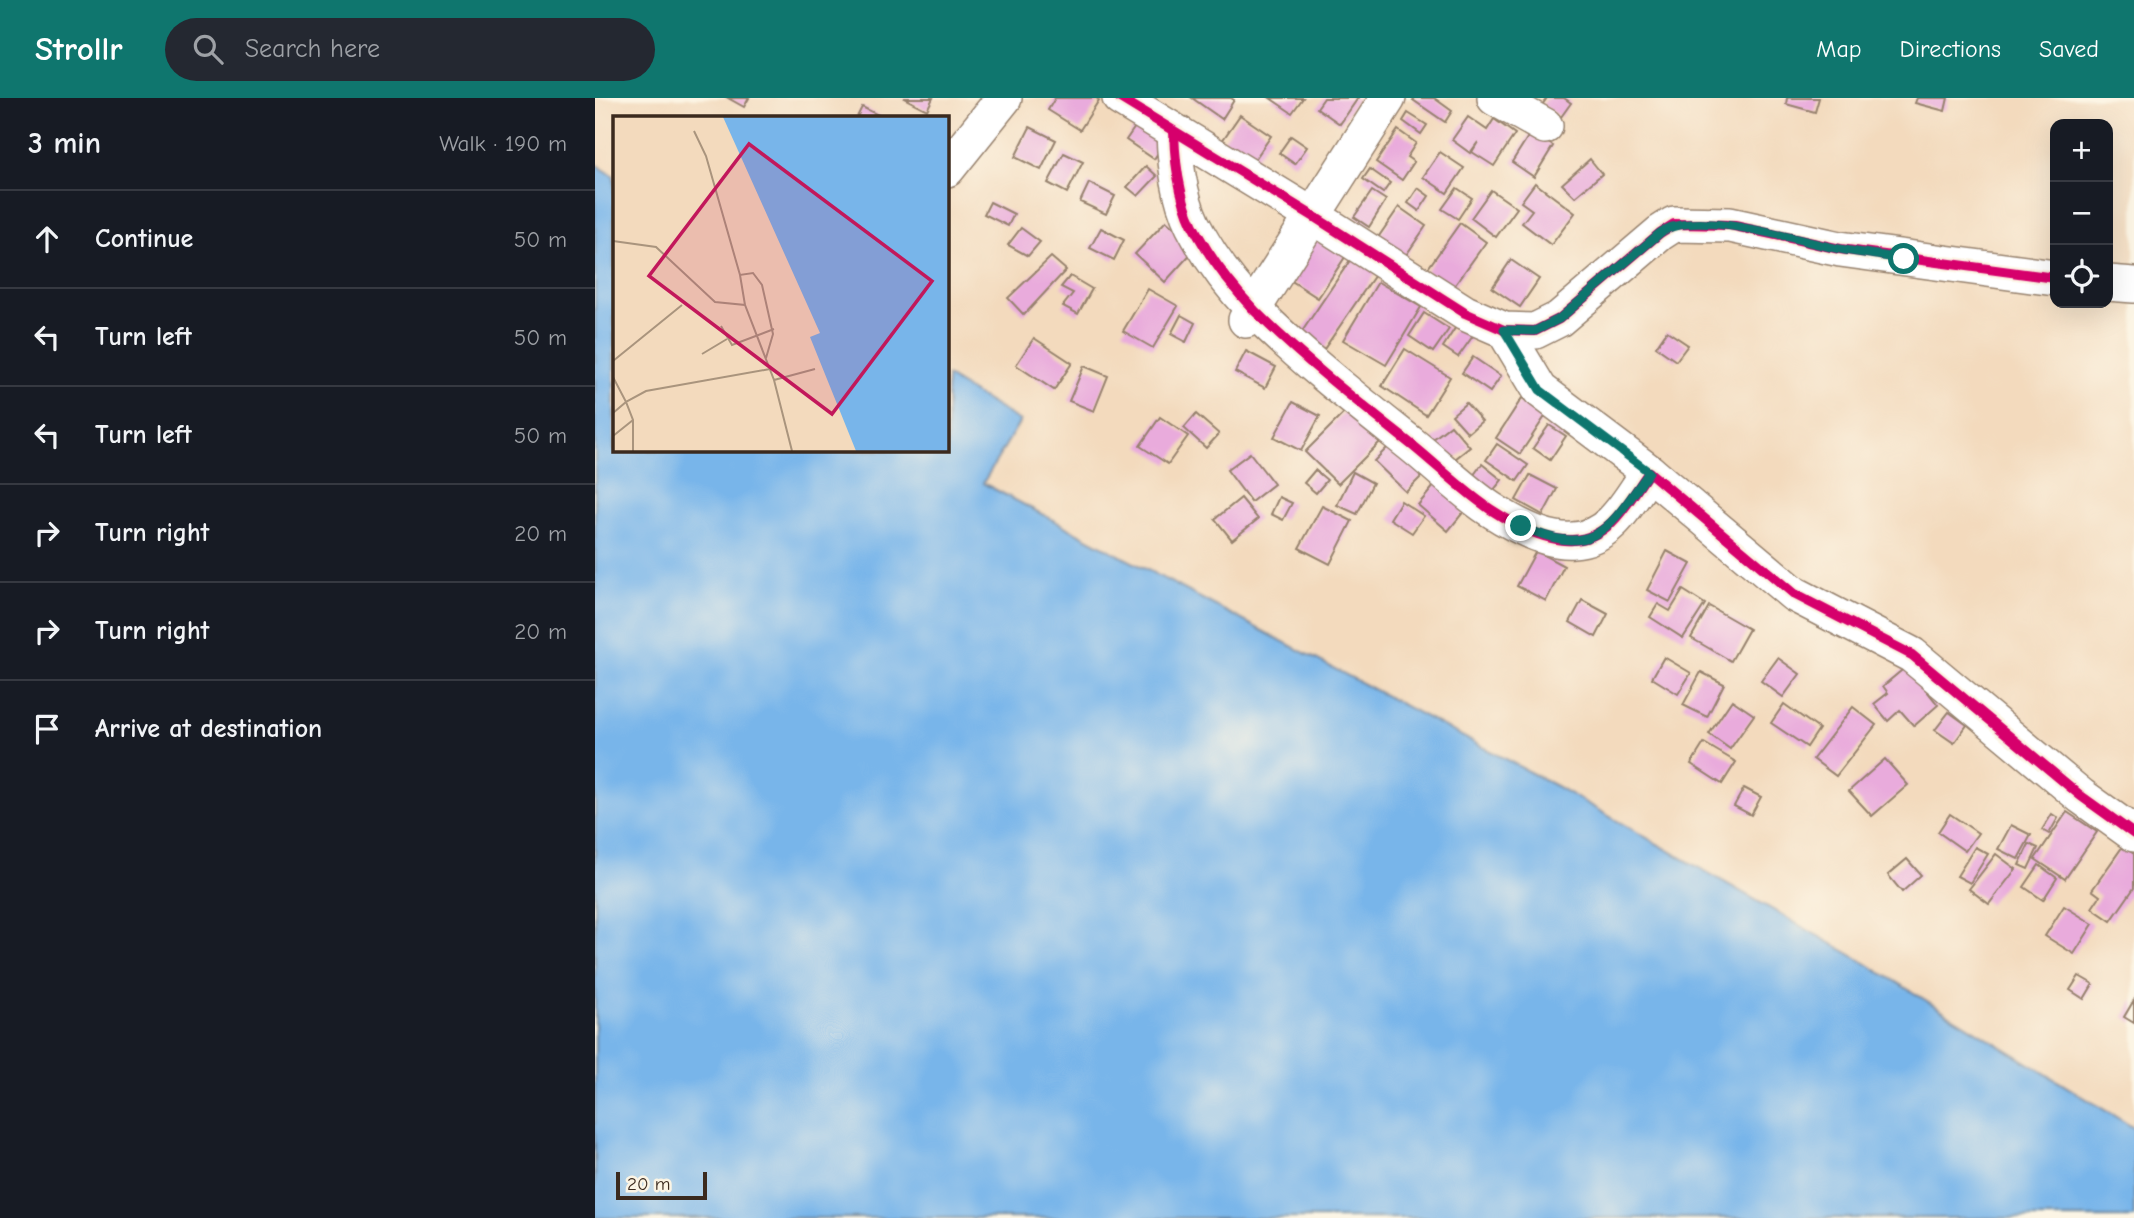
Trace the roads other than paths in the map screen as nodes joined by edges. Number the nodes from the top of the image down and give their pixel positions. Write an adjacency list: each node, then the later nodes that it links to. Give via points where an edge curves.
1 (1004, 98): 7 (street)
2 (1120, 98): 6 (street)
3 (1388, 98): 8 (street)
4 (1496, 98): 5 (street)
5 (1545, 126)
6 (1174, 132): 8 (street); 12 (street, via 1175,161 1196,232)
7 (949, 167)
8 (1313, 216): 12 (street); 13 (street, via 1465,313)
9 (2050, 277): 13 (street, via 1866,253 1730,225 1674,224 1559,319 1535,331)
10 (2113, 283): 11 (street)
11 (2134, 285)
12 (1250, 315): 14 (street, via 1490,509 1535,532 1573,540 1600,533)
13 (1504, 330): 14 (street, via 1540,390)
14 (1649, 472): 15 (street, via 1794,594 1912,656 2081,796)
15 (2134, 834)

